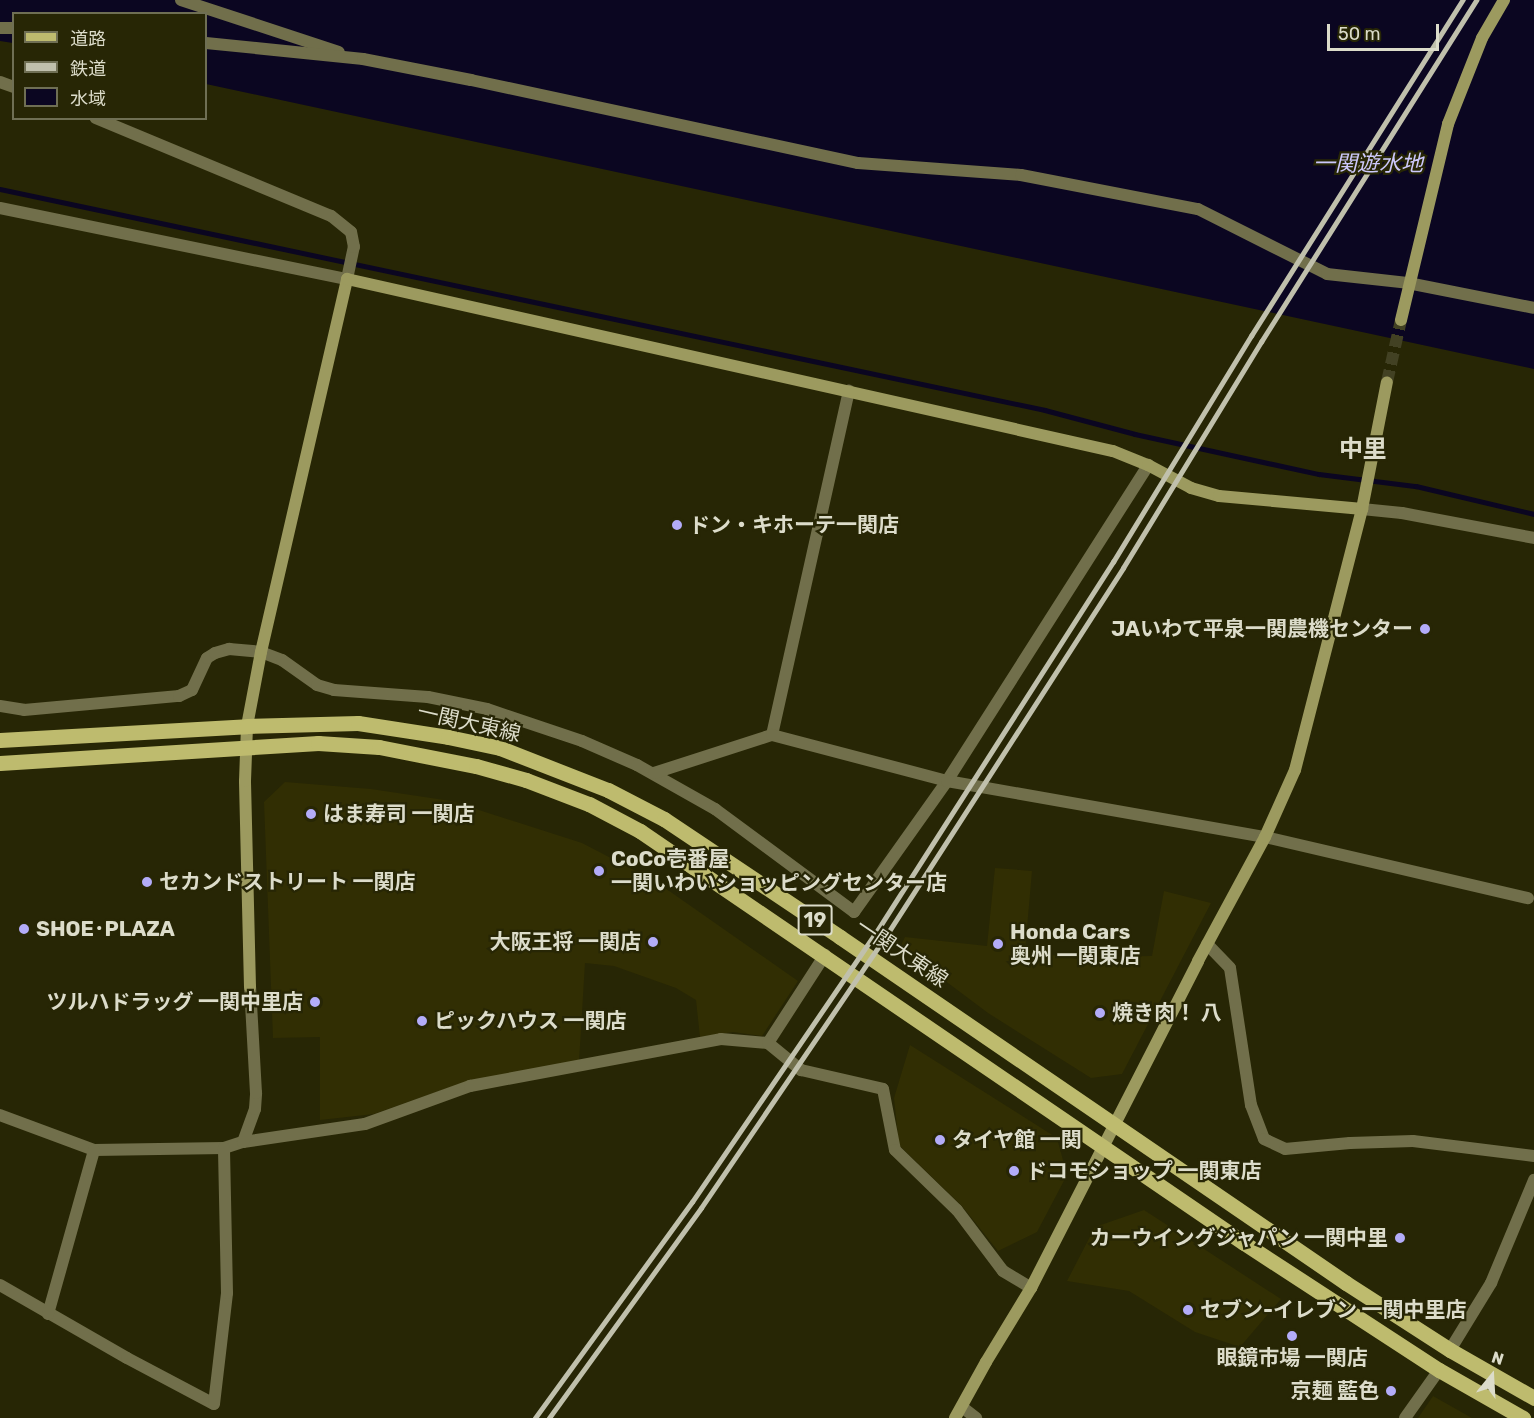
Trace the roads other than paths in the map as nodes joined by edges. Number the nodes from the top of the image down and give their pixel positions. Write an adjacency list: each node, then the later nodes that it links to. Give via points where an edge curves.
1 (181, 0): 4 (street)
2 (1504, 0): 8 (street, via 1482,38 1448,124)
3 (207, 43): 4 (street)
4 (363, 59): 8 (street, via 858,163 1021,175 1198,209 1328,274)
5 (101, 120): 7 (street, via 331,216 351,232 354,247)
6 (0, 208): 7 (street)
7 (348, 276): 12 (street); 16 (street)
8 (1408, 283): 9 (street); 10 (street)
9 (1534, 308)
10 (1401, 320)
11 (1387, 382): 14 (street)
12 (849, 391): 13 (street, via 1113,451); 19 (street)
13 (1148, 465): 14 (street, via 1191,488 1219,496); 24 (street)
14 (1362, 509): 15 (street); 25 (street, via 1295,770)
15 (1534, 538)
16 (261, 652): 17 (street, via 229,649 214,653 207,658 192,690 179,696 24,710); 18 (street); 23 (street, via 282,660 316,685 334,690 428,697 487,709 582,741)
17 (0, 706)
18 (247, 726): 20 (main road, 一関大東線 / 19); 21 (street); 31 (main road, 一関大東線 / 19, via 358,723 448,737 500,748 608,790 664,819)
19 (772, 735): 23 (street); 24 (street)
20 (0, 740)
21 (246, 747): 22 (main road, 一関大東線 / 19); 28 (main road, 一関大東線 / 19, via 318,743 379,747 526,780 589,804 640,831); 32 (street, via 256,1093 255,1109)
22 (0, 763)
23 (654, 773): 24 (street, via 715,809 854,912)
24 (947, 781): 25 (street)
25 (1265, 837): 26 (street); 27 (street)
26 (1528, 898)
27 (1207, 944): 31 (street); 36 (street, via 1230,968 1251,1105 1264,1139 1285,1149 1413,1141)
28 (825, 955): 29 (street); 33 (main road, 一関大東線 / 19)
29 (768, 1043): 32 (street, via 721,1039 470,1086 365,1124); 39 (street, via 801,1070 883,1089 895,1150 957,1210 1003,1271)
30 (0, 1115): 35 (street)
31 (1116, 1124): 33 (street); 41 (main road, 一関大東線 / 19)
32 (243, 1142): 34 (street)
33 (1105, 1146): 39 (street); 42 (main road, 一関大東線 / 19)
34 (224, 1148): 35 (street); 40 (street, via 227,1293 214,1404)
35 (94, 1150): 40 (street)
36 (1534, 1156)
37 (1534, 1180): 41 (street, via 1491,1283)
38 (0, 1285): 40 (street)
39 (1031, 1288): 44 (street)
40 (48, 1314)
41 (1450, 1350): 43 (main road, 一関大東線 / 19)
42 (1438, 1370): 47 (street); 48 (main road, 一関大東線 / 19)
43 (1534, 1398)
44 (962, 1407): 45 (street); 46 (street)
45 (955, 1418)
46 (976, 1418)
47 (1405, 1418)
48 (1523, 1418)

